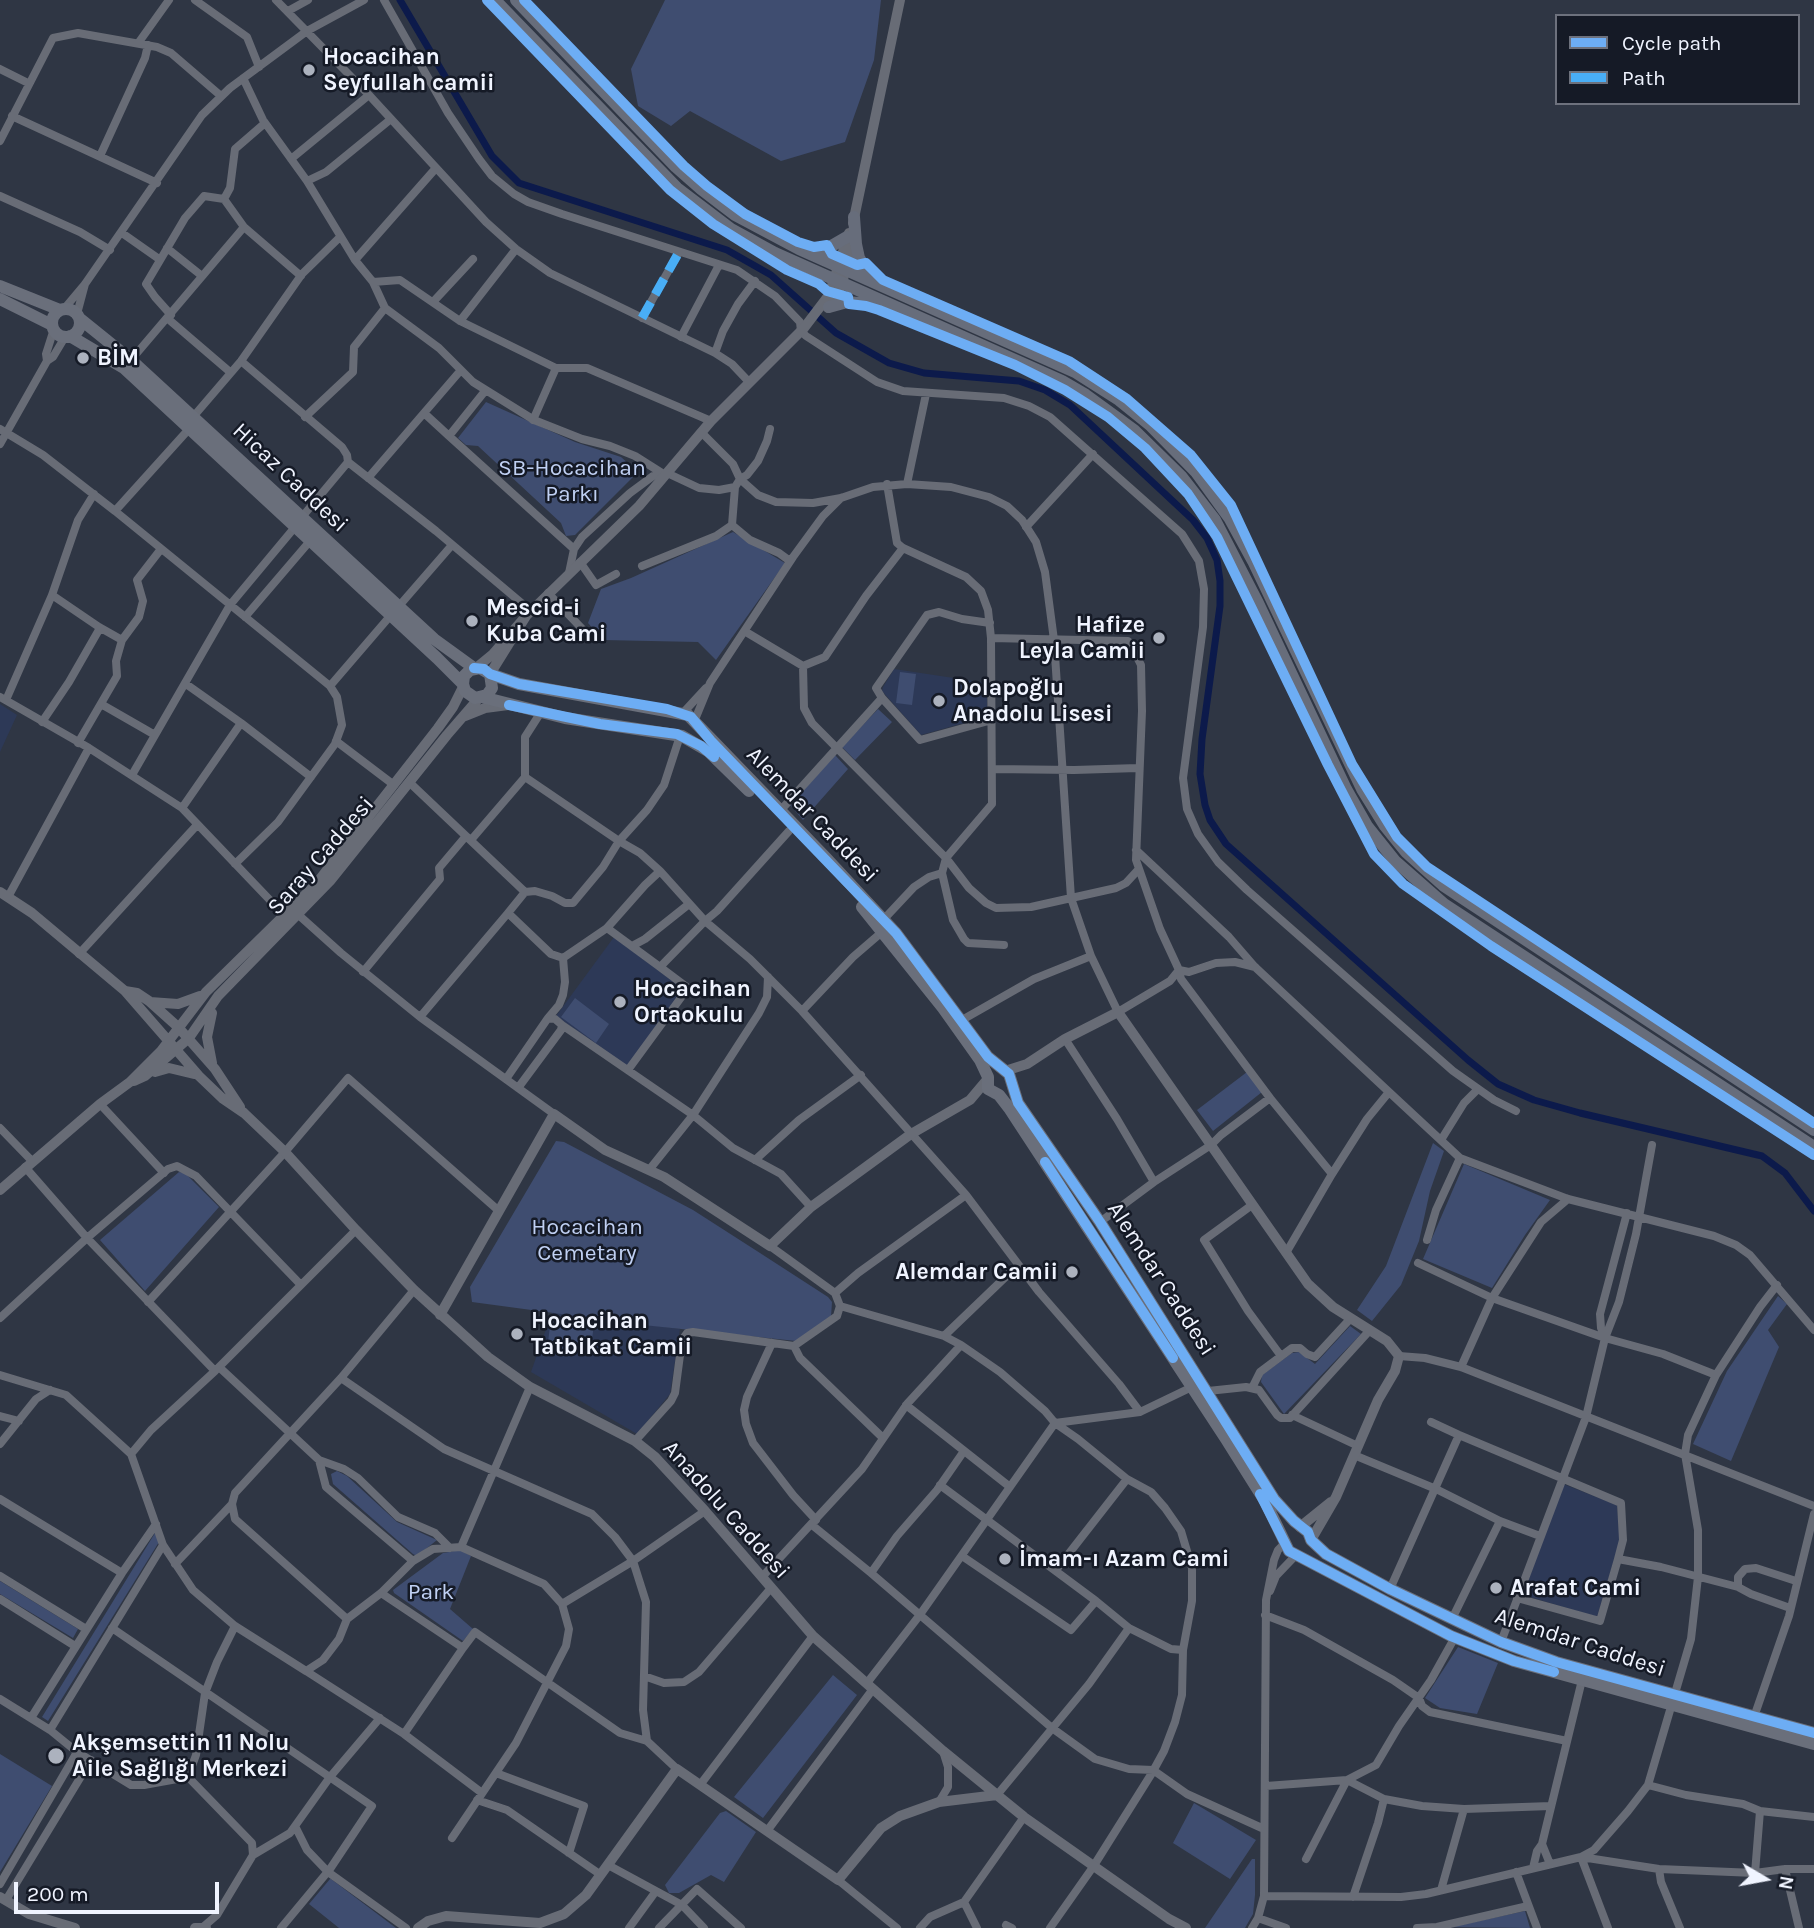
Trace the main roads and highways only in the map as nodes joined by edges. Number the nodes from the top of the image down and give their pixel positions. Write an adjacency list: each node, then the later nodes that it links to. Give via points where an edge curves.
1 (495, 0): 6 (main road, via 687,197 751,241)
2 (516, 0): 5 (main road, via 701,189 747,223)
3 (854, 217): 8 (main road, via 859,258)
4 (847, 237): 5 (main road, via 818,251)
5 (799, 249): 6 (main road)
6 (839, 275): 8 (main road); 11 (main road)
7 (0, 286): 12 (main road, Hicaz Caddesi)
8 (887, 289): 28 (main road, via 1075,372 1160,434 1196,472 1230,519 1362,789 1406,852 1444,887)
9 (0, 299): 13 (main road, Hicaz Caddesi)
10 (825, 308): 11 (main road, via 847,302)
11 (901, 310): 29 (main road, via 1075,388 1134,430 1181,476 1224,537 1352,802 1380,844 1414,879 1444,904)
12 (70, 313): 13 (main road, via 54,316); 13 (main road, via 79,327); 14 (main road, Hicaz Caddesi, via 131,360)
13 (60, 332): 14 (main road, Hicaz Caddesi, via 124,368)
14 (191, 423): 15 (main road, Hicaz Caddesi)
15 (299, 522): 16 (main road, Hicaz Caddesi); 16 (main road, Hicaz Caddesi, via 310,541)
16 (395, 611): 17 (main road, Hicaz Caddesi); 19 (main road, Hicaz Caddesi)
17 (475, 668): 18 (main road); 19 (main road, via 467,672)
18 (490, 674): 20 (main road, via 492,688); 21 (main road, via 519,684)
19 (463, 685): 20 (main road, via 468,694)
20 (481, 698): 23 (main road, Alemdar Caddesi, via 600,724)
21 (682, 714): 22 (main road); 23 (main road, via 672,724)
22 (694, 722): 23 (main road, via 692,732); 24 (main road, Alemdar Caddesi)
23 (680, 735): 24 (main road, Alemdar Caddesi, via 708,751)
24 (883, 925): 25 (main road, Alemdar Caddesi, via 930,975); 26 (main road, Alemdar Caddesi, via 980,1060)
25 (1007, 1077): 26 (main road, via 993,1071); 27 (main road, via 1006,1093); 30 (main road, Alemdar Caddesi, via 1018,1102 1100,1222 1274,1499)
26 (987, 1079): 27 (main road, via 988,1089)
27 (997, 1095): 32 (main road, Alemdar Caddesi, via 1265,1501)
28 (1814, 1130)
29 (1814, 1147)
30 (1300, 1527): 31 (main road); 32 (main road, via 1289,1529)
31 (1311, 1540): 33 (main road, via 1305,1551); 34 (main road, Alemdar Caddesi, via 1331,1558 1502,1642)
32 (1284, 1544): 33 (main road)
33 (1297, 1554): 34 (main road, Alemdar Caddesi, via 1455,1637 1514,1661)
34 (1674, 1701): 35 (main road, Alemdar Caddesi); 36 (main road, Alemdar Caddesi)
35 (1814, 1733)
36 (1814, 1744)

